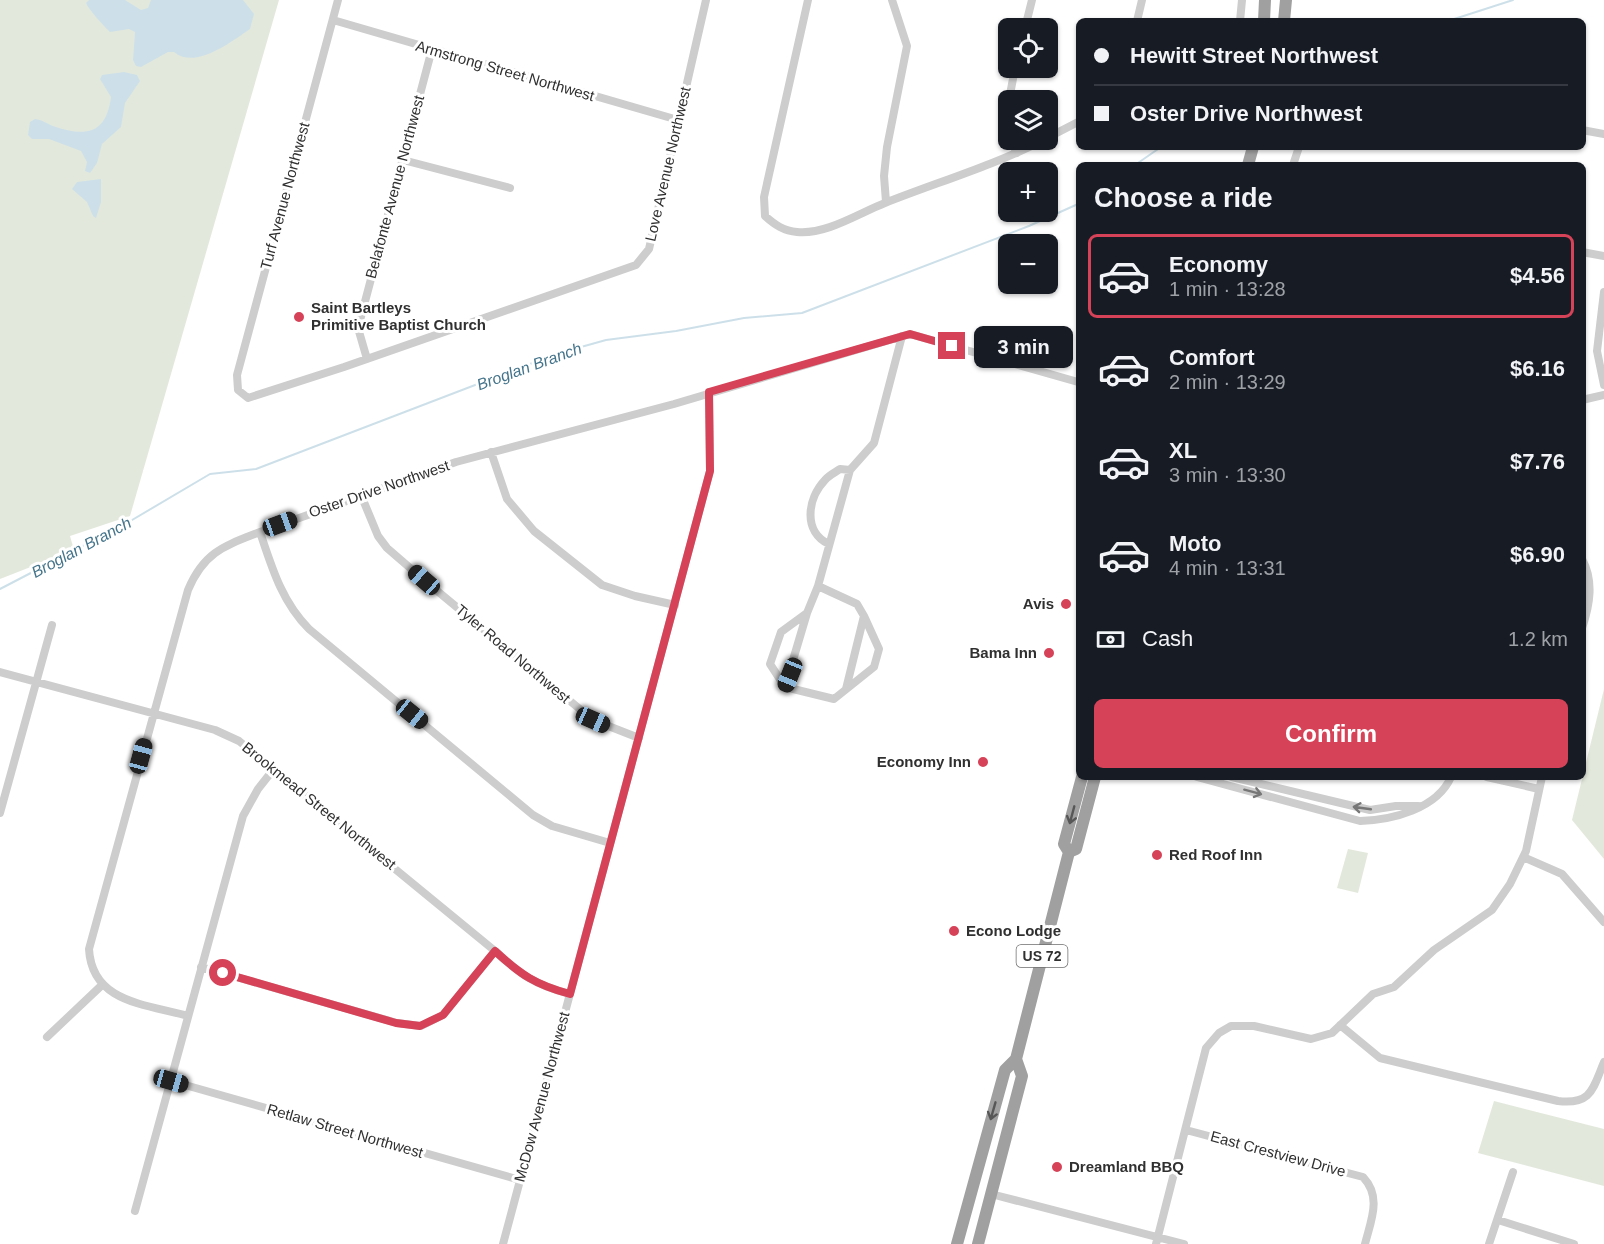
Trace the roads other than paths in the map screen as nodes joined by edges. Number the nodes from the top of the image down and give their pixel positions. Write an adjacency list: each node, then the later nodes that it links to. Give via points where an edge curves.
1 (338, 0): 15 (street, Turf Avenue Northwest)
2 (706, 0): 17 (street, Love Avenue Northwest)
3 (808, 0): 27 (street, via 764,197 765,216 777,226 799,232 826,227)
4 (892, 0): 27 (street, via 908,46 887,147)
5 (1032, 0): 10 (street)
6 (1142, 0): 11 (street)
7 (1242, 0): 12 (street)
8 (1265, 0): 13 (highway)
9 (1286, 0): 14 (highway)
10 (1028, 18)
11 (1138, 18)
12 (1240, 18)
13 (1264, 18)
14 (1284, 18)
15 (333, 20): 16 (street, Armstrong Street Northwest); 35 (street, Turf Avenue Northwest, via 237,375)
16 (432, 49): 17 (street, Armstrong Street Northwest); 25 (street, Belafonte Avenue Northwest)
17 (678, 120): 32 (street, Love Avenue Northwest, via 649,249 636,265)
18 (1076, 123): 20 (street)
19 (1586, 131): 21 (street)
20 (1058, 132)
21 (1604, 134)
22 (1015, 150): 24 (street)
23 (1023, 150): 24 (street)
24 (1017, 153): 27 (street)
25 (403, 160): 26 (street); 32 (street, Belafonte Avenue Northwest, via 358,328)
26 (510, 188)
27 (886, 202)
28 (1586, 253): 29 (street)
29 (1604, 256)
30 (1604, 292): 34 (street, via 1597,351)
31 (902, 336): 33 (street, Oster Drive Northwest, via 910,334); 36 (street, Oster Drive Northwest); 40 (street, via 874,443)
32 (367, 359): 35 (street, Love Avenue Northwest, via 259,396 248,398)
33 (1076, 381)
34 (1604, 384)
35 (240, 392)
36 (709, 392): 39 (street, Oster Drive Northwest); 46 (street, McDow Avenue Northwest, via 710,471)
37 (1604, 395): 38 (street)
38 (1586, 399)
39 (491, 452): 41 (street, Oster Drive Northwest); 46 (street, via 507,499 534,531 602,585)
40 (850, 470): 43 (street); 43 (street, via 840,469 825,480 813,501 809,522 818,538)
41 (361, 495): 42 (street, Oster Drive Northwest); 56 (street, Tyler Road Northwest, via 378,537 394,554 593,720)
42 (260, 532): 55 (street, Oster Drive Northwest, via 219,549 194,575); 68 (street, via 281,591 309,629 533,815 552,826)
43 (829, 544): 45 (street)
44 (1586, 566): 47 (street, via 1590,595)
45 (818, 586): 48 (street); 49 (street, via 857,604)
46 (675, 605): 56 (street, McDow Avenue Northwest)
47 (1586, 612)
48 (807, 613): 53 (street); 53 (street, via 781,632 770,664)
49 (864, 616): 54 (street); 54 (street, via 879,650 874,667)
50 (52, 625): 52 (street)
51 (0, 672): 52 (street, Brookmead Street Northwest)
52 (37, 680): 55 (street, Brookmead Street Northwest); 67 (street)
53 (785, 687): 54 (street, via 834,699)
54 (846, 689)
55 (153, 713): 57 (street, Brookmead Street Northwest, via 226,734 252,750); 74 (street, Oster Drive Northwest, via 89,949 92,971)
56 (639, 738): 68 (street, McDow Avenue Northwest)
57 (273, 770): 72 (street, Brookmead Street Northwest); 73 (street, via 243,816)
58 (1081, 780): 69 (highway, US 72, one-way to 69, via 1064,844)
59 (1094, 780): 69 (highway, US 72, via 1076,849)
60 (1208, 780): 66 (street, one-way to 66, via 1360,821 1380,820)
61 (1245, 780): 66 (street, one-way to 61, via 1370,810)
62 (1450, 780): 66 (street, via 1435,799)
63 (1500, 780): 65 (street)
64 (1541, 780): 65 (street)
65 (1539, 789): 70 (street)
66 (1420, 806)
67 (0, 813)
68 (610, 843): 75 (street, McDow Avenue Northwest)
69 (1069, 852): 79 (highway, US 72)
70 (1523, 857): 71 (street, via 1562,874); 77 (street, via 1492,910 1434,950 1394,987 1373,994)
71 (1604, 922)
72 (495, 951): 73 (street, via 443,1015 420,1026 396,1023); 75 (street, Brookmead Street Northwest, via 522,976 544,988)
73 (201, 967): 76 (street)
74 (102, 985): 76 (street, via 128,999); 78 (street)
75 (570, 994): 84 (street, McDow Avenue Northwest)
76 (188, 1016): 81 (street)
77 (1340, 1025): 80 (street, via 1380,1058 1567,1102 1575,1103 1591,1094); 82 (street, via 1332,1034 1311,1039 1254,1026 1231,1026 1219,1033 1206,1048)
78 (47, 1037)
79 (1016, 1059): 85 (highway, US 72, via 1022,1076); 90 (highway, US 72, one-way to 90, via 1005,1070)
80 (1604, 1062)
81 (171, 1081): 84 (street, Retlaw Street Northwest); 86 (street)
82 (1186, 1130): 88 (street); 93 (street, East Crestview Drive, via 1363,1177 1375,1196)
83 (1513, 1172): 87 (street)
84 (520, 1180): 89 (street, McDow Avenue Northwest)
85 (991, 1194): 88 (street); 91 (highway, US 72)
86 (135, 1211)
87 (1498, 1220): 94 (street); 95 (street)
88 (1157, 1240): 92 (street)
89 (503, 1244)
90 (957, 1244)
91 (978, 1244)
92 (1184, 1244)
93 (1365, 1244)
94 (1489, 1244)
95 (1574, 1244)

